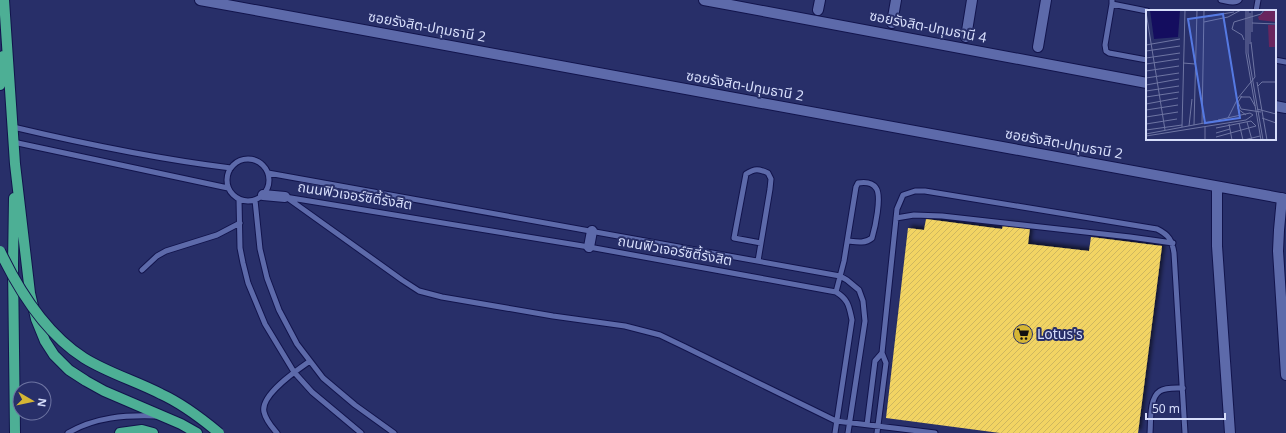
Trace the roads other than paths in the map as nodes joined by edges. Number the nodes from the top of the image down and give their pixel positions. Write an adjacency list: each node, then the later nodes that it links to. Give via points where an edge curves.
1 (4, 0): 16 (main road)
2 (200, 0): 31 (street, ซอยรังสิต-ปทุมธานี 2)
3 (704, 0): 22 (street, ซอยรังสิต-ปทุมธานี 4)
4 (820, 0): 12 (street)
5 (896, 0): 15 (street)
6 (972, 0): 17 (street)
7 (1046, 0): 18 (street)
8 (1221, 0): 9 (lane)
9 (1239, 0)
10 (1258, 0): 13 (lane)
11 (1112, 2): 14 (lane); 19 (lane, via 1106,50 1109,53)
12 (818, 10)
13 (1256, 10)
14 (1146, 11)
15 (892, 23)
16 (6, 26): 23 (main road); 26 (main road)
17 (966, 37)
18 (1038, 47)
19 (1146, 60)
20 (1276, 60): 21 (lane)
21 (1286, 62)
22 (1146, 82)
23 (0, 85)
24 (1276, 106): 25 (street)
25 (1286, 108)
26 (13, 127): 27 (main road); 29 (lane, via 154,157)
27 (13, 142): 28 (main road); 32 (lane)
28 (15, 164): 54 (main road, via 30,292 36,319 45,341 69,370 86,381); 60 (main road)
29 (231, 168): 30 (lane, via 240,161 251,159 261,164); 32 (lane, via 228,174)
30 (268, 173): 34 (lane, via 269,185); 39 (lane, ถนนฟิวเจอร์ซิตี้รังสิต)
31 (1217, 186): 35 (street, ซอยรังสิต-ปทุมธานี 2); 75 (street, via 1217,246)
32 (228, 188): 36 (lane)
33 (285, 197): 34 (street); 43 (lane, ถนนฟิวเจอร์ซิตี้รังสิต); 55 (lane, ถนนฟิวเจอร์ซิตี้รังสิต, via 419,291 546,315 625,326 660,335)
34 (259, 198): 36 (lane); 50 (lane, via 260,249 267,278 279,310 297,344)
35 (1284, 199): 51 (street, via 1278,250)
36 (239, 200): 38 (lane)
37 (896, 218): 42 (lane, via 914,215 942,216); 42 (lane, via 903,195 925,191 1157,229 1166,234); 49 (lane)
38 (240, 223): 46 (lane, via 217,235 166,251); 52 (lane, via 240,248 248,283 265,324)
39 (592, 231): 43 (street); 45 (lane, ถนนฟิวเจอร์ซิตี้รังสิต)
40 (848, 241): 40 (lane, via 856,187 858,183 872,184 877,188 878,198 872,238 862,242); 47 (lane)
41 (761, 243): 41 (lane, via 734,238 746,174 752,170 768,173 770,179); 45 (lane)
42 (1173, 244): 53 (lane)
43 (589, 247): 48 (lane, ถนนฟิวเจอร์ซิตี้รังสิต)
44 (0, 251): 65 (main road, bridge, via 27,300 40,318 68,346 101,367 162,394 198,415)
45 (758, 261): 47 (lane, ถนนฟิวเจอร์ซิตี้รังสิต)
46 (142, 270)
47 (840, 276): 48 (lane); 56 (lane, ถนนฟิวเจอร์ซิตี้รังสิต, via 858,290 864,301 865,321)
48 (836, 292): 55 (lane, via 845,298 852,320)
49 (882, 353): 57 (lane, via 875,361); 58 (lane, via 886,363)
50 (310, 361): 52 (lane); 68 (lane, via 323,378)
51 (1286, 368)
52 (294, 372): 66 (lane, via 265,402 263,411); 67 (lane, via 312,392)
53 (1183, 388): 73 (lane, via 1162,390 1156,395); 74 (lane)
54 (166, 417): 61 (lane, via 112,418 78,427); 64 (main road)
55 (836, 421): 56 (lane, ถนนฟิวเจอร์ซิตี้รังสิต); 69 (lane)
56 (850, 423): 57 (lane, ถนนฟิวเจอร์ซิตี้รังสิต); 70 (lane, ถนนฟิวเจอร์ซิตี้รังสิต)
57 (867, 425): 58 (lane, ถนนฟิวเจอร์ซิตี้รังสิต)
58 (878, 427): 59 (lane, ถนนฟิวเจอร์ซิตี้รังสิต); 71 (lane)
59 (906, 431): 72 (lane, ถนนฟิวเจอร์ซิตี้รังสิต)
60 (15, 433)
61 (68, 433)
62 (120, 433): 63 (main road, via 142,430)
63 (153, 433)
64 (197, 433)
65 (219, 433)
66 (277, 433)
67 (361, 433)
68 (394, 433)
69 (835, 433)
70 (848, 433)
71 (877, 433)
72 (935, 433)
73 (1150, 433)
74 (1186, 433)
75 (1230, 433)

